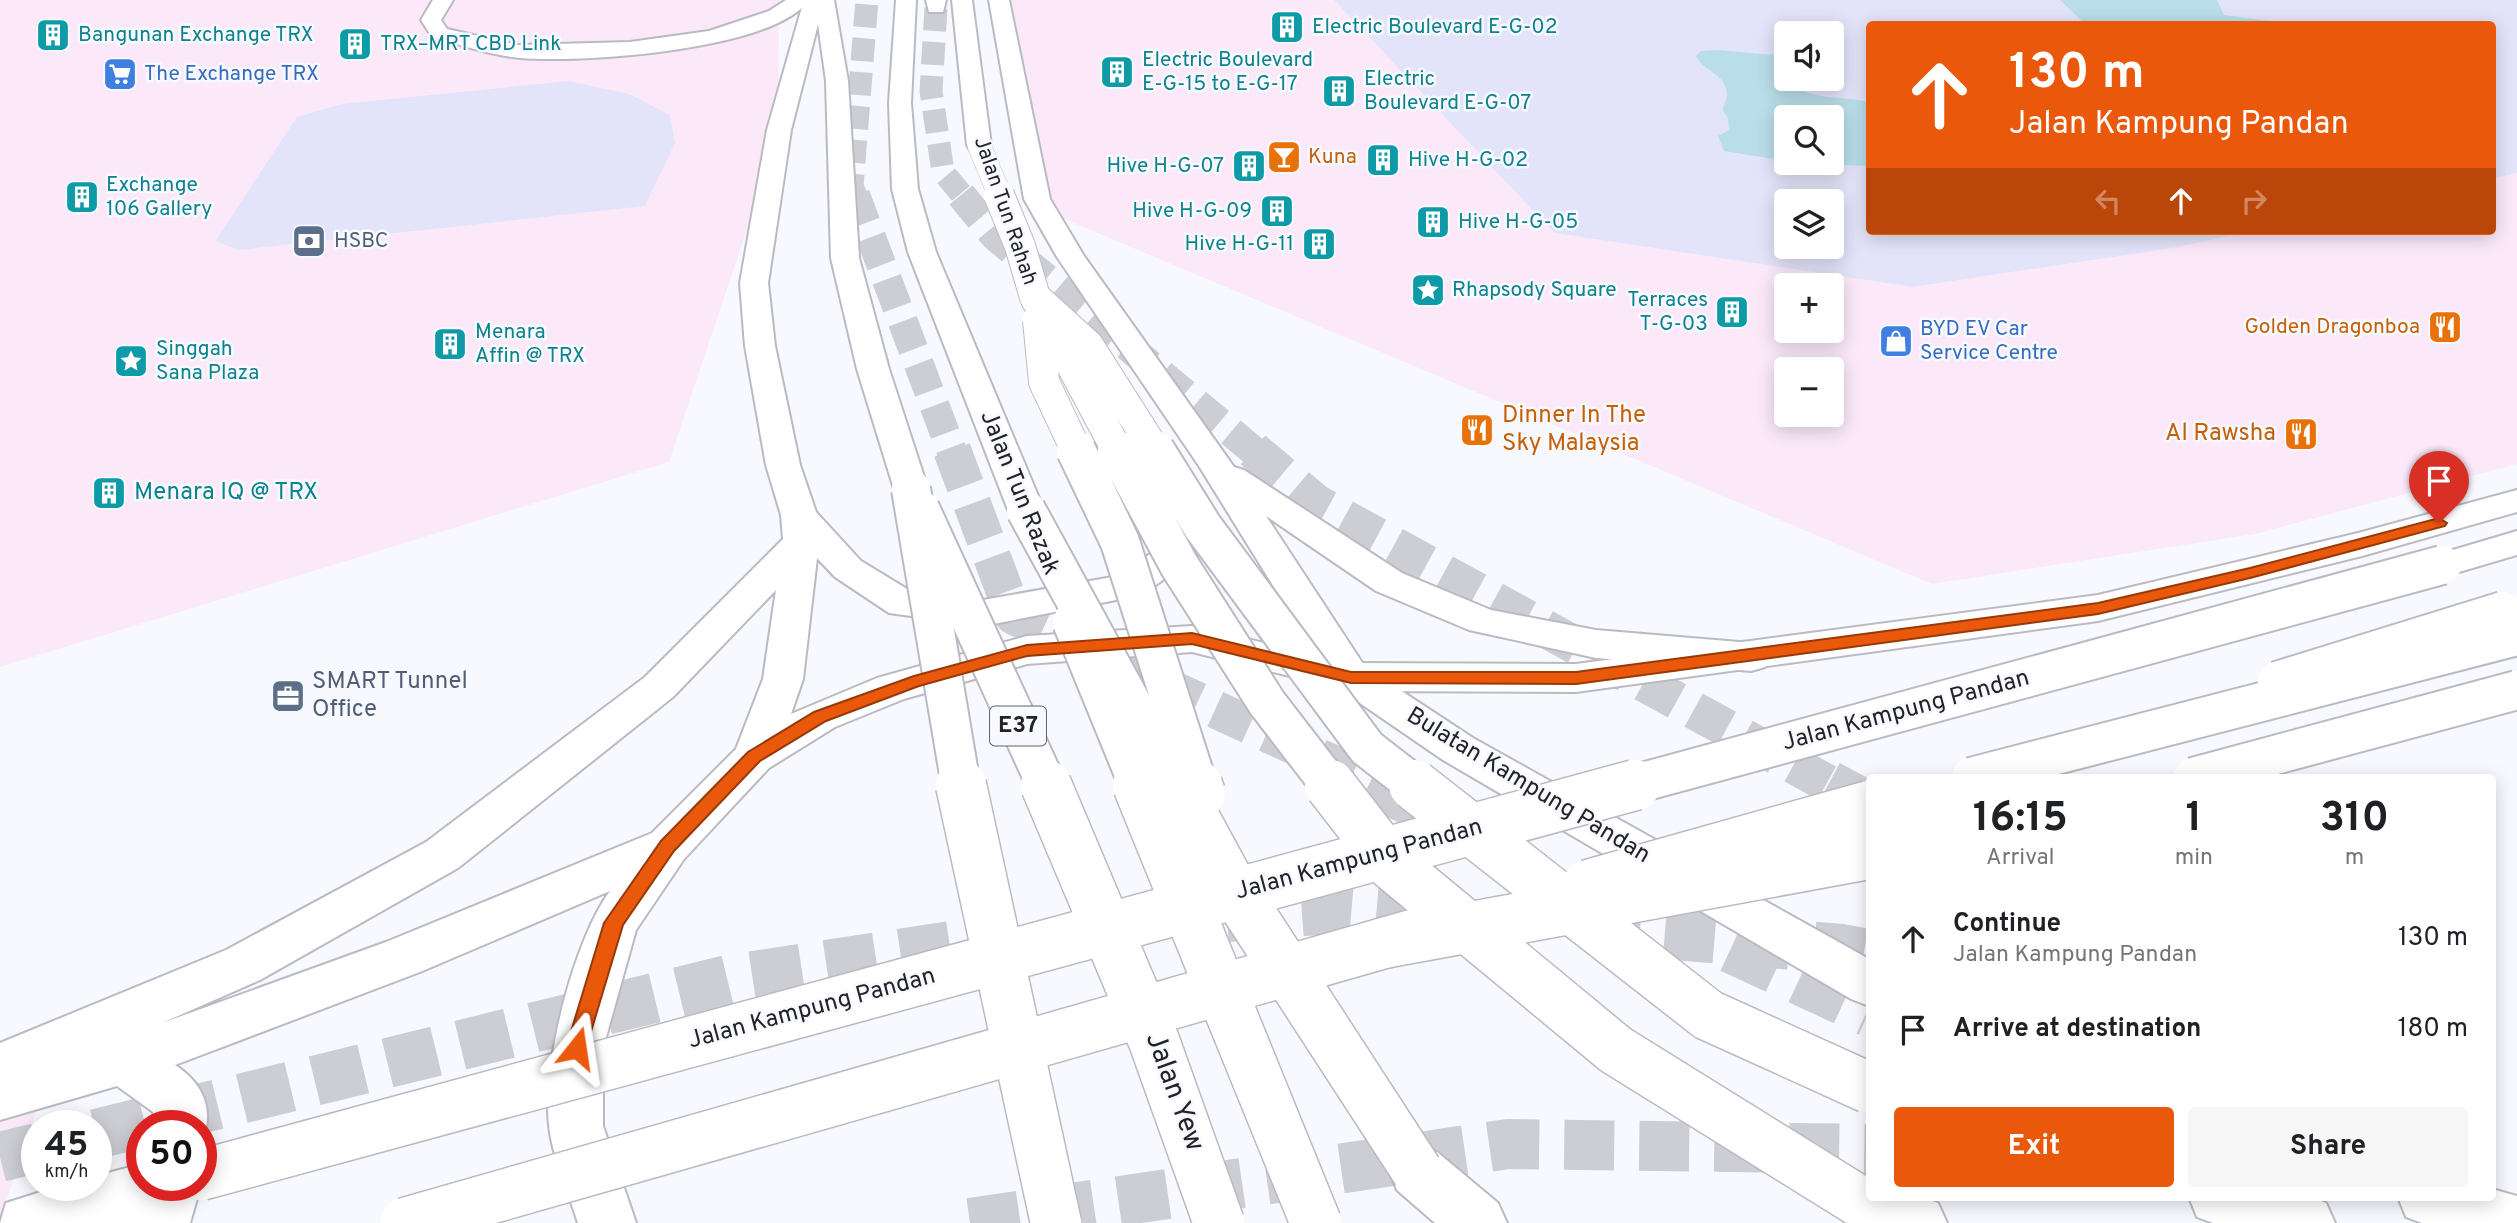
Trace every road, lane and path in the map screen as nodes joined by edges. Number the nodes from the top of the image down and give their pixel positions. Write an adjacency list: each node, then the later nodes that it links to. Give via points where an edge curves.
1 (443, 0): 2 (main road, via 431,20 439,33 527,52 635,47 710,37 760,25)
2 (799, 0)
3 (814, 0): 13 (main road, via 779,130 754,283 779,449)
4 (824, 0): 10 (main road, E37, via 837,81 845,258 873,369)
5 (906, 0): 12 (main road, Jalan Tun Razak, via 900,103 905,189 922,252)
6 (962, 0): 8 (main road, Jalan Tun Rahah, bridge, via 979,145 1020,246)
7 (999, 0): 9 (main road, via 1037,199 1071,257)
8 (1035, 298): 14 (main road, bridge, via 1044,382); 26 (main road, bridge, via 1186,577 1267,704); 32 (main road, bridge, via 1088,345 1203,527 1367,748 1708,1016)
9 (1206, 452): 13 (main road, via 1185,546 1129,586 983,614 904,604 848,569); 17 (main road, via 1389,582 1483,621 1596,645); 18 (main road)
10 (911, 489): 48 (main road, bridge, via 955,759); 49 (main road, Jalan Yew / E37, bridge, via 1125,963)
11 (2517, 501): 17 (main road, via 2145,599)
12 (1026, 510): 27 (main road, bridge); 50 (main road, Jalan Tun Razak, bridge)
13 (800, 528): 20 (main road, via 783,679); 31 (main road, via 659,687 442,855 243,965)
14 (1121, 542): 26 (main road, bridge); 27 (main road, bridge)
15 (2517, 543): 35 (main road, Jalan Kampung Pandan, bridge)
16 (2512, 618): 21 (main road, bridge)
17 (1751, 657): 18 (main road, via 1576,678)
18 (1351, 677): 20 (main road, Bulatan Kampung Pandan, via 1192,639 1027,650 879,693 820,716); 29 (main road, Bulatan Kampung Pandan, via 1458,749)
19 (2517, 690): 22 (main road, bridge)
20 (754, 757): 24 (main road, Bulatan Kampung Pandan)
21 (1980, 774)
22 (2204, 774)
23 (1866, 807): 28 (main road, bridge)
24 (668, 846): 30 (main road, via 403,957); 47 (main road, Bulatan Kampung Pandan, via 614,923 577,1048 576,1126)
25 (1866, 854): 28 (main road, bridge)
26 (1392, 865): 38 (main road, bridge, via 1616,1050)
27 (1226, 877): 36 (main road, bridge)
28 (1384, 943): 46 (main road, bridge)
29 (1866, 982)
30 (122, 1061): 33 (main road); 34 (main road, via 177,1097)
31 (0, 1068)
32 (1866, 1087)
33 (0, 1095)
34 (182, 1110)
35 (217, 1171)
36 (1417, 1171): 51 (main road); 52 (main road)
37 (126, 1196): 44 (main road)
38 (1866, 1199)
39 (168, 1201): 45 (main road)
40 (1869, 1201): 43 (main road, bridge)
41 (2231, 1201): 53 (main road)
42 (2439, 1201): 54 (main road)
43 (1898, 1218)
44 (26, 1223)
45 (161, 1223)
46 (405, 1223)
47 (607, 1223)
48 (1056, 1223)
49 (1219, 1223)
50 (1316, 1223)
51 (1454, 1223)
52 (1478, 1223)
53 (2306, 1223)
54 (2512, 1223)

